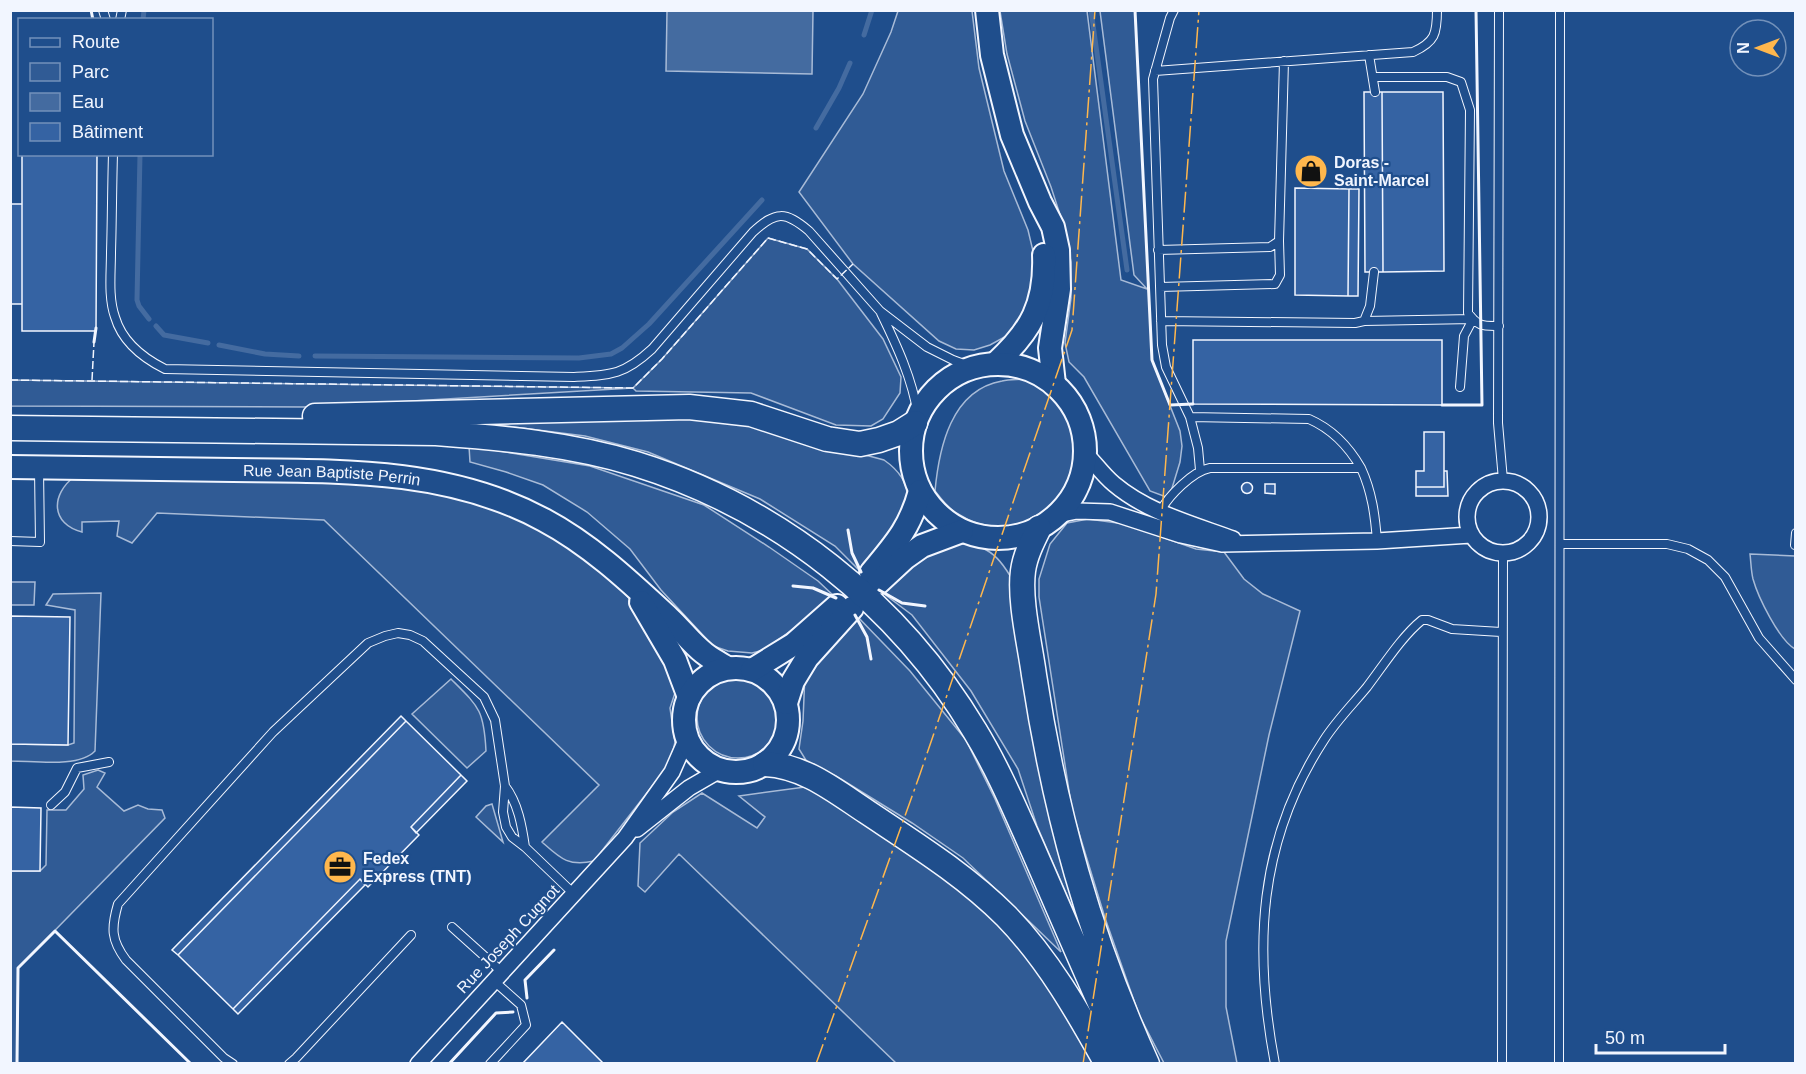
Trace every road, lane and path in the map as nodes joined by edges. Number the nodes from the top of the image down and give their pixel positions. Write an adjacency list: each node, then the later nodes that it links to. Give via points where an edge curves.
1 (987, 10): 12 (main road, via 992,55 1012,135)
2 (1174, 10): 8 (lane)
3 (1437, 10): 6 (lane, via 1437,29 1428,45 1413,52)
4 (1500, 10): 21 (lane)
5 (1560, 10): 45 (lane)
6 (1369, 55): 7 (lane); 9 (lane)
7 (1284, 62): 8 (lane); 13 (lane)
8 (1155, 71): 14 (lane)
9 (1374, 77): 10 (lane); 18 (lane, via 1447,77 1461,82 1470,110 1468,313)
10 (1375, 92)
11 (113, 156): 17 (lane, via 111,283 115,318 138,353 165,369 574,376 619,372 636,364 651,349 753,232 765,221 780,216 795,219 809,231)
12 (1040, 202): 22 (main road, via 1044,260 1039,301 1025,333); 24 (main road, via 1053,227 1058,250 1059,289 1050,348)
13 (1279, 241): 14 (lane, via 1270,247); 16 (lane, via 1280,275 1275,284)
14 (1158, 250): 16 (lane)
15 (1374, 272): 20 (lane)
16 (1160, 287): 19 (lane)
17 (880, 312): 23 (lane, via 927,347); 27 (lane, via 905,366 915,396)
18 (1473, 319): 20 (lane); 21 (lane, via 1481,326); 25 (lane, via 1464,336)
19 (1161, 321): 20 (lane); 26 (lane, via 1166,367)
20 (1364, 321)
21 (1499, 326): 35 (lane, via 1498,423)
22 (996, 363): 23 (main road); 24 (main road, via 1027,369)
23 (972, 367): 27 (main road, via 940,385)
24 (1054, 384): 30 (main road, via 1077,415)
25 (1460, 387)
26 (1190, 417): 33 (lane, via 1309,419 1324,425 1353,452); 34 (lane)
27 (917, 419): 29 (main road, via 899,433 860,444 826,440 751,414 689,407 183,418); 36 (main road, via 911,458)
28 (10, 428): 29 (main road)
29 (82, 429): 72 (main road, via 498,437 566,447 635,464 698,486 757,515 848,579 906,636 942,679 1008,794)
30 (1085, 453): 37 (street, via 1114,484); 38 (main road, via 1083,471 1069,502)
31 (10, 467): 32 (main road, Rue Jean Baptiste Perrin)
32 (39, 468): 42 (lane, via 40,542); 48 (main road, Rue Jean Baptiste Perrin, via 292,470 422,479 490,496 544,519 594,552)
33 (1361, 468): 34 (lane); 43 (lane, via 1374,505)
34 (1200, 470): 37 (lane, via 1165,502)
35 (1503, 480): 41 (street, via 1484,485 1471,499 1466,517); 47 (street, via 1521,485 1534,499 1539,517 1534,535 1521,548)
36 (920, 491): 39 (main road, via 938,514); 39 (main road, via 909,524 874,578 922,546)
37 (1160, 512): 44 (street)
38 (1048, 522): 39 (main road, via 1024,534 1001,538); 44 (street, via 1077,511 1110,512 1202,540); 73 (main road, via 1026,558 1023,590 1048,764 1088,916)
39 (962, 531)
40 (1796, 533): 46 (lane)
41 (1471, 535): 43 (street); 47 (street, via 1484,548)
42 (10, 541)
43 (1377, 541): 44 (street)
44 (1247, 543)
45 (1560, 544): 52 (lane, via 1667,544 1708,560 1725,577 1759,638); 76 (lane)
46 (1795, 545)
47 (1503, 553): 49 (lane)
48 (627, 580): 50 (main road, Rue Jean Baptiste Perrin, via 705,654); 53 (main road, Rue Jean Baptiste Perrin, via 675,660)
49 (1501, 632): 74 (lane, via 1452,629 1422,620 1325,737 1305,772 1276,844 1266,897 1263,976); 75 (lane)
50 (727, 668): 51 (main road); 53 (main road, via 699,683)
51 (753, 670): 54 (main road, via 773,683); 54 (main road, via 794,645 848,603 807,658 793,681)
52 (1796, 680)
53 (689, 697): 55 (main road, via 684,724)
54 (786, 704): 57 (main road, via 789,717 785,737)
55 (687, 738): 58 (main road, via 694,752); 61 (street, Rue Joseph Cugnot, via 672,772)
56 (109, 762): 60 (lane, via 77,768 65,792)
57 (765, 764): 58 (main road, via 736,773); 71 (main road, via 813,777 927,852 988,899 1063,988)
58 (720, 770): 61 (street, Rue Joseph Cugnot, via 689,788)
59 (505, 786): 62 (lane, via 516,807); 62 (lane, via 506,827); 67 (lane, via 491,708 423,640 410,635 398,633 368,643 273,732 118,904 113,918 112,933 126,960)
60 (51, 805)
61 (625, 837): 63 (street, Rue Joseph Cugnot)
62 (525, 847): 63 (lane)
63 (574, 894): 66 (street, Rue Joseph Cugnot)
64 (452, 927): 66 (lane)
65 (411, 935): 68 (lane)
66 (498, 976): 69 (street, Rue Joseph Cugnot); 70 (lane, via 521,1005 526,1025)
67 (233, 1064)
68 (289, 1064)
69 (418, 1064)
70 (490, 1064)
71 (1107, 1064)
72 (1128, 1064)
73 (1147, 1064)
74 (1275, 1064)
75 (1502, 1064)
76 (1559, 1064)

